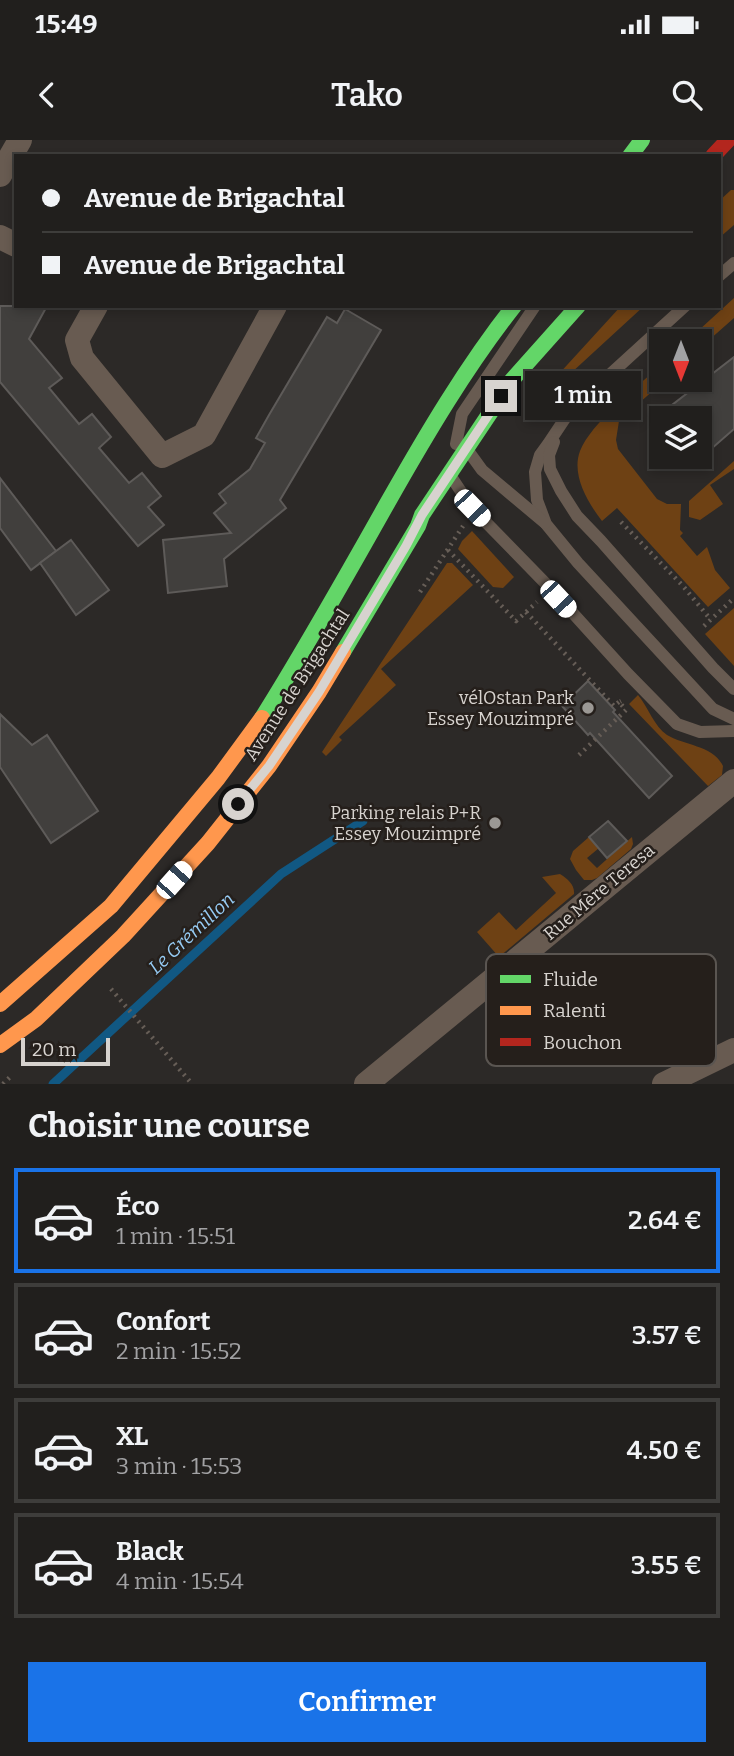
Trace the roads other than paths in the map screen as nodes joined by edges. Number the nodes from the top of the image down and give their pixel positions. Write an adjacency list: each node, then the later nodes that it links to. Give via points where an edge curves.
1 (20, 140): 4 (street)
2 (728, 140): 3 (main road)
3 (715, 154)
4 (0, 175)
5 (95, 308): 6 (street, via 77,340 82,358 162,456 204,435)
6 (274, 308)
7 (512, 308): 21 (main road, Avenue de Brigachtal, via 424,439 297,662 218,778 111,906)
8 (534, 308): 12 (lane, via 462,414)
9 (576, 308): 12 (main road, Avenue de Brigachtal)
10 (683, 308): 11 (lane)
11 (566, 416): 14 (lane, via 540,455 535,472 537,500); 15 (lane, via 549,455 561,491 577,516)
12 (462, 441): 13 (main road, Avenue de Brigachtal); 14 (lane, via 482,470)
13 (449, 473): 17 (lane, via 472,508 677,724 700,732); 22 (main road, Avenue de Brigachtal, via 319,692 269,766 208,843 123,936 37,1019)
14 (546, 524): 16 (lane, via 713,709)
15 (734, 689)
16 (734, 719)
17 (734, 732)
18 (734, 780): 19 (street, Rue Mère Teresa)
19 (523, 954)
20 (486, 985): 26 (street, Rue Mère Teresa)
21 (0, 1004)
22 (0, 1045)
23 (734, 1050): 24 (street)
24 (716, 1059)
25 (701, 1066): 27 (street)
26 (366, 1084)
27 (664, 1084)

